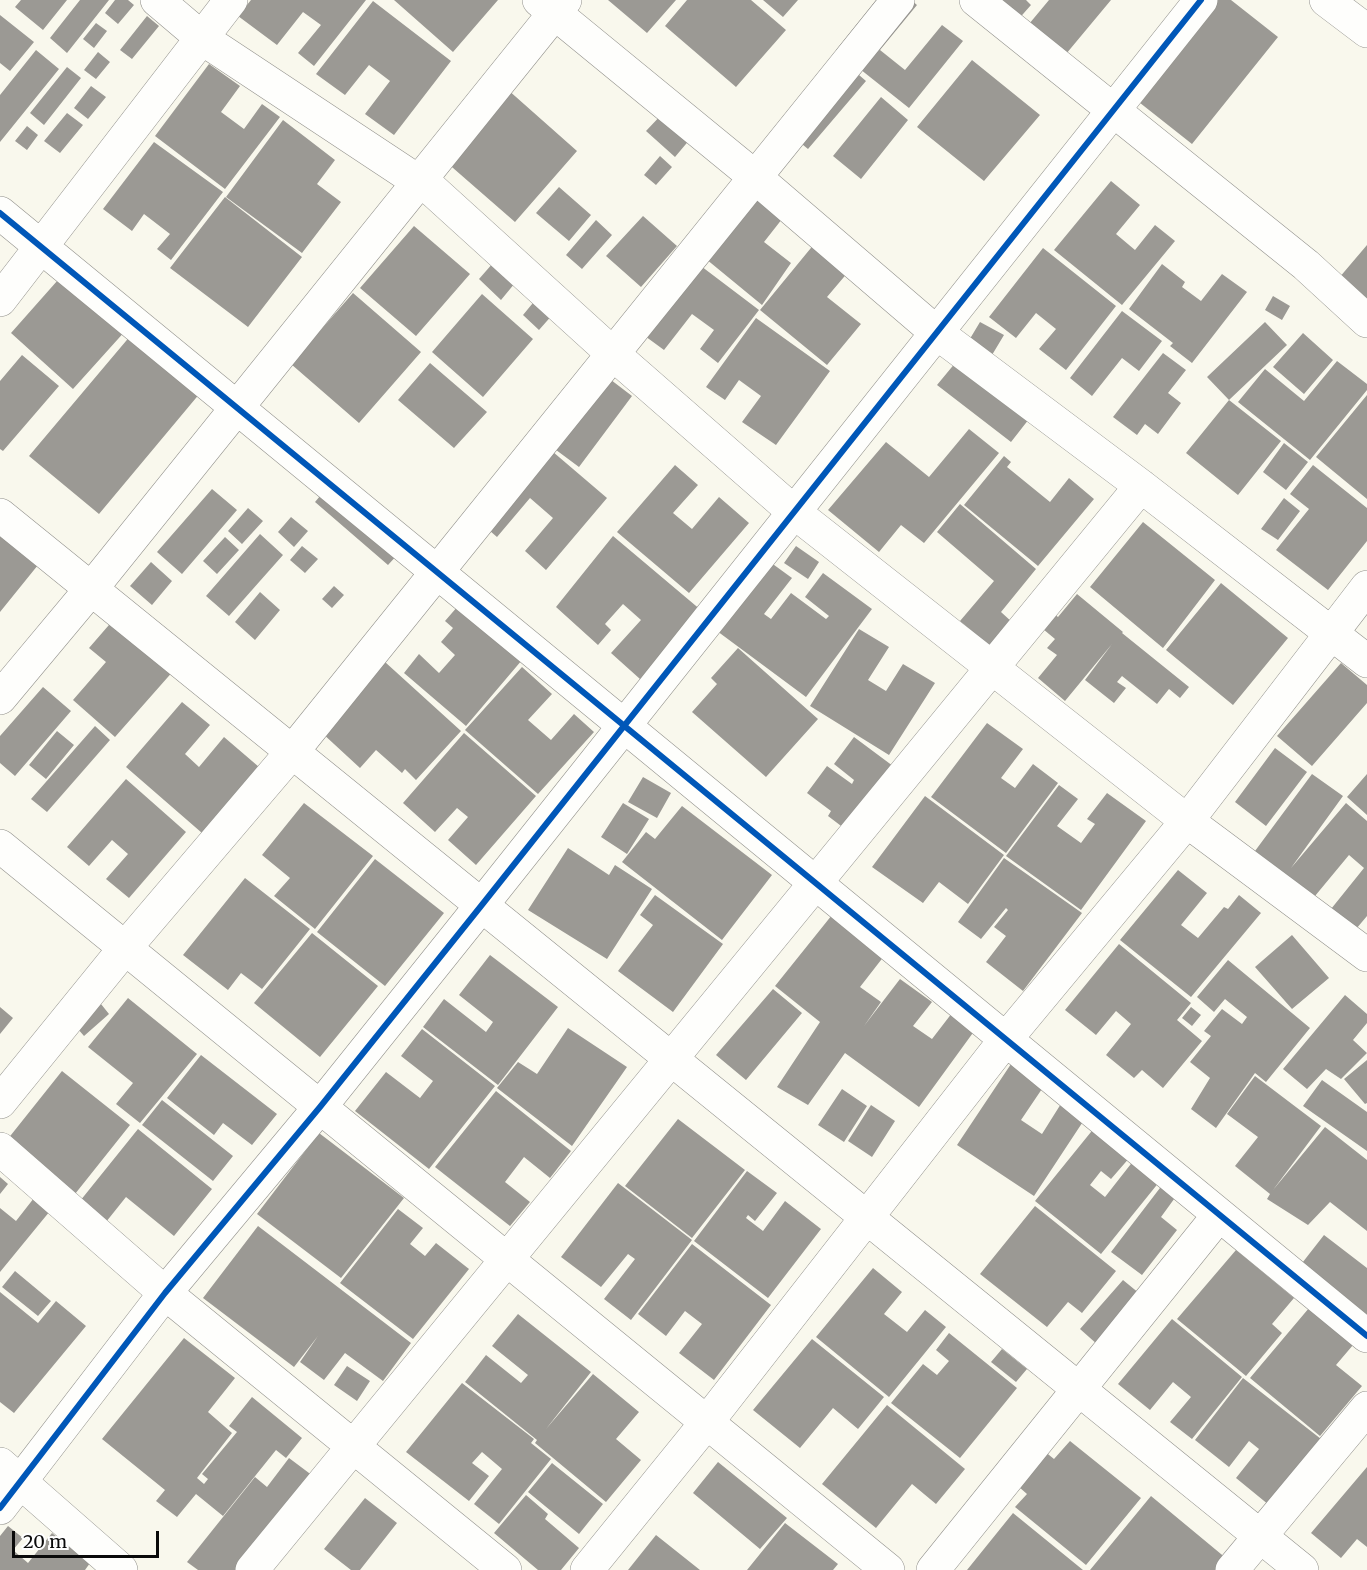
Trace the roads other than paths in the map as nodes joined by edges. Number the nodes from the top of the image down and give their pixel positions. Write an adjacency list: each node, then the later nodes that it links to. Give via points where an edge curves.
1 (157, 0): 9 (street)
2 (231, 0): 9 (street)
3 (898, 0): 11 (street)
4 (976, 0): 10 (street)
5 (1201, 0): 10 (street)
6 (1326, 0): 8 (street)
7 (553, 4): 11 (street); 12 (street)
8 (1367, 31)
9 (203, 39): 12 (street); 14 (street)
10 (1114, 110): 16 (street, via 1306,265); 17 (street)
11 (755, 177): 17 (street); 18 (street)
12 (419, 182): 18 (street, via 427,184); 19 (street)
13 (0, 213): 14 (street)
14 (42, 248): 15 (street); 19 (street)
15 (0, 300)
16 (1367, 321)
17 (937, 333): 20 (street); 21 (street)
18 (612, 353): 21 (street); 23 (street)
19 (237, 408): 23 (street); 25 (street)
20 (1141, 486): 26 (street); 28 (street)
21 (794, 512): 28 (street); 30 (street)
22 (0, 516): 25 (street)
23 (436, 571): 30 (street); 31 (street)
24 (1367, 587): 26 (street)
25 (90, 589): 29 (street); 31 (street)
26 (1331, 632): 27 (street); 32 (street)
27 (1367, 661)
28 (993, 667): 32 (street); 34 (street)
29 (0, 698)
30 (624, 726): 34 (street); 35 (street)
31 (292, 752): 35 (street); 36 (street)
32 (1187, 821): 37 (street); 38 (street)
33 (0, 846): 36 (street)
34 (815, 883): 38 (street); 39 (street)
35 (482, 906): 39 (street); 41 (street)
36 (125, 948): 40 (street); 41 (street)
37 (1367, 955)
38 (1006, 1039): 43 (street); 44 (street)
39 (671, 1059): 44 (street); 45 (street)
40 (0, 1102)
41 (320, 1107): 45 (street); 46 (street)
42 (0, 1149): 46 (street)
43 (1219, 1215): 47 (street); 48 (street)
44 (868, 1218): 48 (street); 50 (street)
45 (507, 1259): 50 (street); 51 (street)
46 (165, 1293): 51 (street); 52 (street)
47 (1367, 1336)
48 (1079, 1389): 54 (street); 60 (street)
49 (1367, 1408): 54 (street)
50 (707, 1422): 58 (street); 59 (street)
51 (354, 1445): 56 (street); 57 (street)
52 (11, 1473): 53 (street); 55 (street)
53 (0, 1509)
54 (1260, 1536): 61 (street); 62 (street)
55 (121, 1570)
56 (252, 1570)
57 (505, 1570)
58 (587, 1570)
59 (888, 1570)
60 (933, 1570)
61 (1232, 1570)
62 (1302, 1570)

